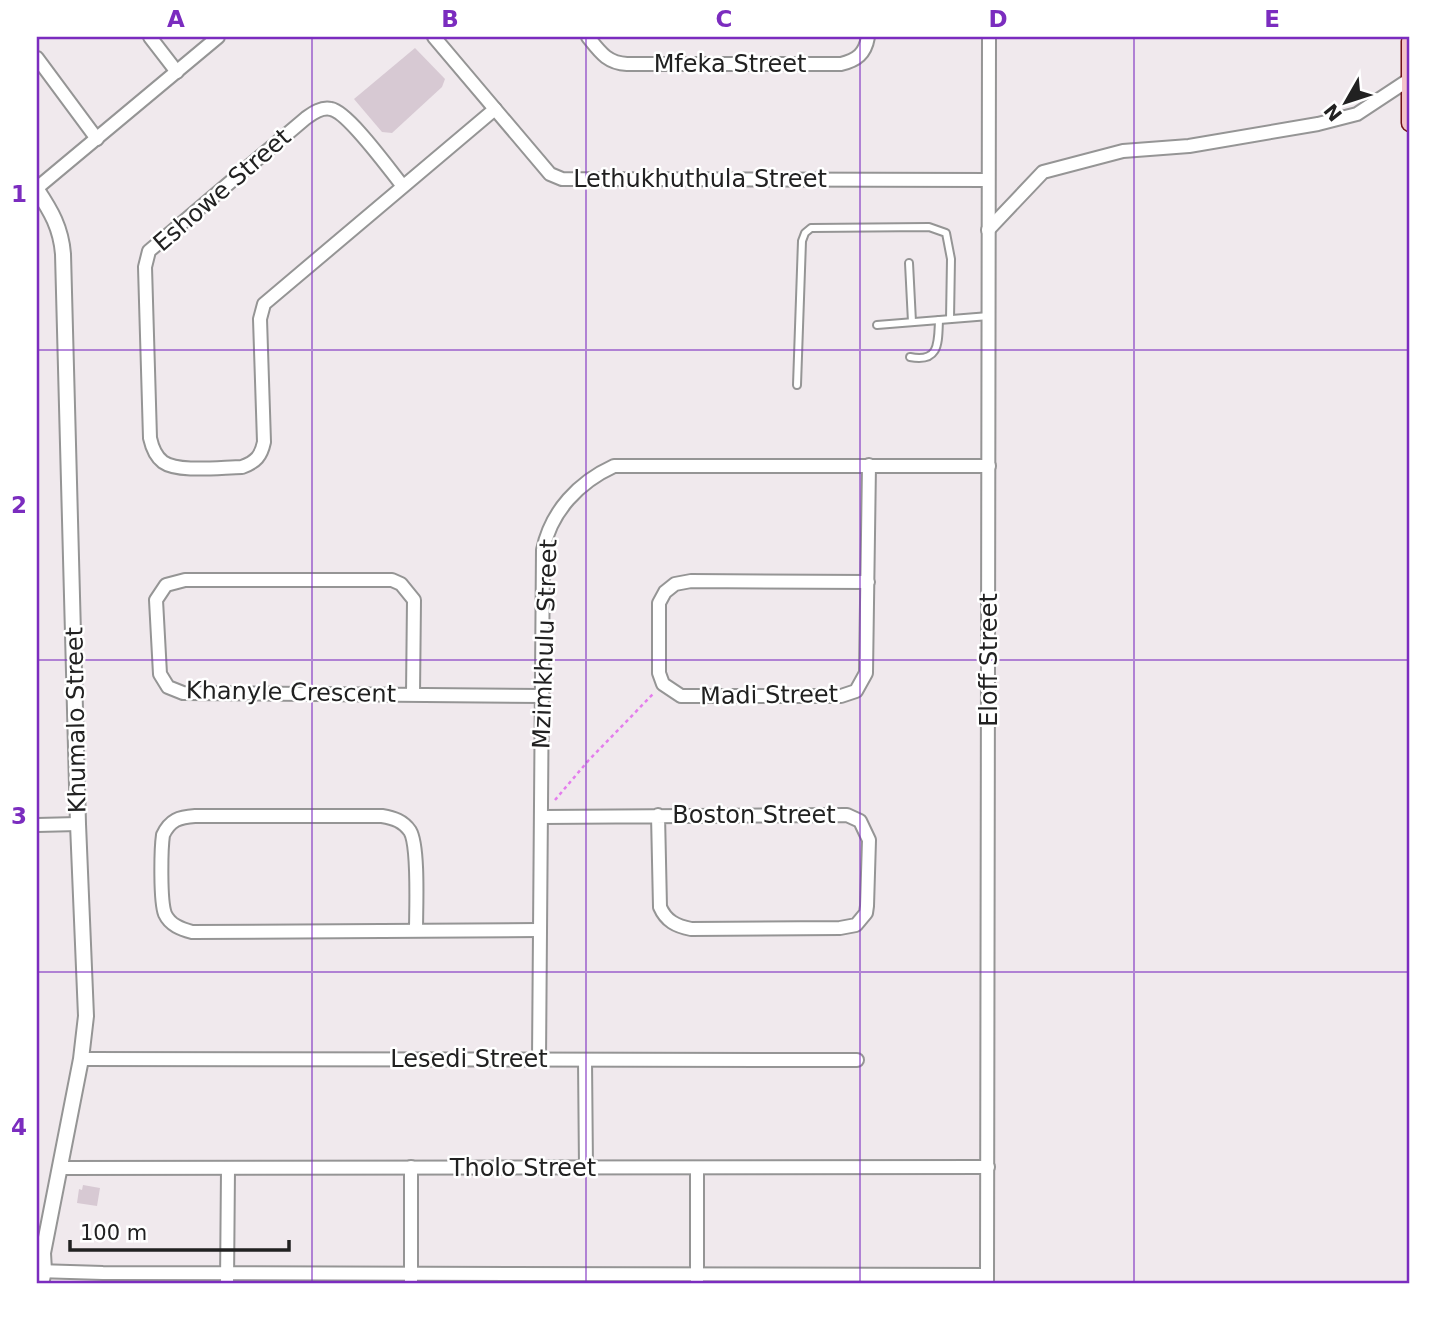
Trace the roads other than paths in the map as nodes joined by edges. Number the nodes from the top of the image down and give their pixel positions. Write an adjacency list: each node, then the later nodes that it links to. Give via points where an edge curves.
1 (150, 37): 9 (street)
2 (218, 37): 9 (street)
3 (434, 37): 11 (street, Lethukhuthula Street)
4 (588, 37): 5 (street, Mfeka Street, via 617,64 841,64 857,59)
5 (868, 37)
6 (989, 37): 14 (street, Eloff Street)
7 (1410, 41): 10 (main road)
8 (37, 58): 13 (street)
9 (177, 72): 13 (street)
10 (1410, 79): 12 (main road); 17 (street, via 1357,114 1318,124 1202,144 1123,151 1043,172)
11 (495, 109): 14 (street, Lethukhuthula Street, via 550,174 562,179); 15 (street, Eshowe Street)
12 (1410, 122)
13 (97, 139): 16 (street)
14 (988, 180): 17 (street, Eloff Street)
15 (402, 185): 15 (street, Eshowe Street, via 262,308 264,442 258,458 242,467 178,467 163,462 150,438 145,267 149,251 321,109 334,109 347,118)
16 (37, 189): 33 (street, Khumalo Street, via 54,215 63,254)
17 (988, 230): 19 (street, Eloff Street)
18 (909, 264): 22 (lane)
19 (989, 316): 20 (lane); 27 (street, Eloff Street)
20 (950, 319): 21 (lane); 25 (lane, via 950,247 940,229 811,228 802,241)
21 (939, 320): 22 (lane); 24 (lane, via 935,351 929,357)
22 (912, 322): 23 (lane)
23 (877, 325)
24 (910, 357)
25 (797, 385)
26 (869, 465): 27 (street, Mzimkhulu Street); 28 (street, Madi Street); 30 (street, Mzimkhulu Street, via 637,464 614,466 595,476 561,509 546,537)
27 (989, 466): 42 (street, Eloff Street)
28 (868, 582): 28 (street, Madi Street, via 866,673 856,691 841,696 681,696 663,684 659,603 675,584)
29 (412, 694): 29 (street, Khanyle Crescent, via 175,691 160,674 156,600 166,585 185,580 392,580 414,600); 30 (street, Khanyle Crescent)
30 (543, 696): 32 (street, Mzimkhulu Street)
31 (658, 815): 31 (street, Boston Street, via 855,817 869,840 866,913 856,925 840,928 691,929 676,925 660,907); 32 (street, Boston Street)
32 (541, 817): 36 (street, Mzimkhulu Street)
33 (78, 824): 34 (street); 37 (street, Khumalo Street, via 86,1016)
34 (37, 825)
35 (416, 930): 35 (street, via 182,930 163,906 163,835 174,820 195,816 393,818 405,825 414,844); 36 (street)
36 (539, 930): 38 (street, Mzimkhulu Street)
37 (81, 1059): 38 (street, Lesedi Street); 43 (street, Khumalo Street)
38 (539, 1059): 39 (street, Lesedi Street)
39 (585, 1060): 40 (street, Lesedi Street); 44 (street)
40 (857, 1060)
41 (411, 1167): 44 (street, Tholo Street); 45 (street, Tholo Street); 49 (street)
42 (988, 1167): 46 (street, Tholo Street); 51 (street, Eloff Street)
43 (59, 1168): 45 (street, Tholo Street); 47 (street, Khumalo Street)
44 (586, 1168): 46 (street, Tholo Street)
45 (228, 1169): 48 (street)
46 (697, 1169): 50 (street)
47 (40, 1269): 48 (street)
48 (227, 1278): 49 (street)
49 (411, 1279): 50 (street)
50 (697, 1279): 51 (street)
51 (987, 1280)

